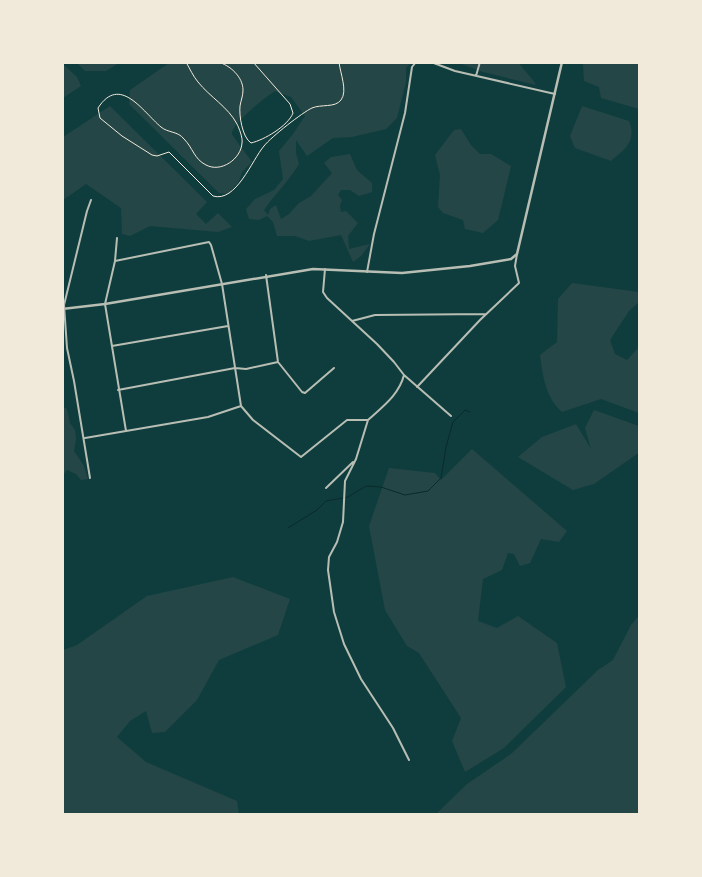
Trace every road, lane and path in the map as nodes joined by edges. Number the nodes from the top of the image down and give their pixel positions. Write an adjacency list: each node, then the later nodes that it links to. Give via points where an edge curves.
1 (186, 62): 4 (path, via 198,83 237,124 242,142 239,153 231,162 220,167 204,164 194,156 183,137 161,126 122,94 111,96 102,103 98,108 100,118 152,155 169,152 214,196 220,198 231,192 265,145 317,106 339,102 344,93)
2 (218, 62): 3 (path, via 230,67 243,87 241,115 245,137 251,143 269,136 290,120 293,113 290,104)
3 (253, 62)
4 (339, 62)
5 (416, 62): 16 (street, via 412,67)
6 (431, 62): 9 (street)
7 (480, 62): 9 (street)
8 (562, 62): 10 (street)
9 (476, 76): 10 (street)
10 (555, 94): 13 (street)
11 (91, 200): 20 (street)
12 (117, 238): 14 (street)
13 (517, 254): 16 (street, via 511,259 470,266 402,273); 21 (street, via 519,282)
14 (115, 261): 18 (street, via 209,242); 19 (street)
15 (325, 269): 16 (street); 17 (street); 22 (street, via 323,292 333,306)
16 (367, 272)
17 (266, 276): 18 (street); 27 (street)
18 (222, 284): 19 (street); 23 (street)
19 (105, 304): 20 (street); 24 (street)
20 (64, 310): 26 (street)
21 (486, 314): 22 (street, via 375,315); 31 (street)
22 (352, 320): 30 (street)
23 (228, 326): 24 (street); 28 (street)
24 (112, 346): 32 (street)
25 (62, 348): 26 (street)
26 (66, 348): 37 (street)
27 (278, 362): 28 (street, via 246,369); 29 (street, via 302,392)
28 (235, 368): 32 (street); 33 (street)
29 (334, 368)
30 (404, 375): 31 (street); 35 (street, via 397,392)
31 (417, 387): 34 (street)
32 (118, 390): 36 (street)
33 (241, 406): 35 (street, via 252,420 301,457 347,420); 36 (street, via 208,417)
34 (451, 416)
35 (368, 420): 38 (street)
36 (126, 431): 37 (street)
37 (84, 438): 39 (street)
38 (356, 459): 40 (street); 41 (street, via 345,481 343,522 329,557 334,612 344,644 361,679 393,728)
39 (90, 478)
40 (326, 488)
41 (409, 760)

